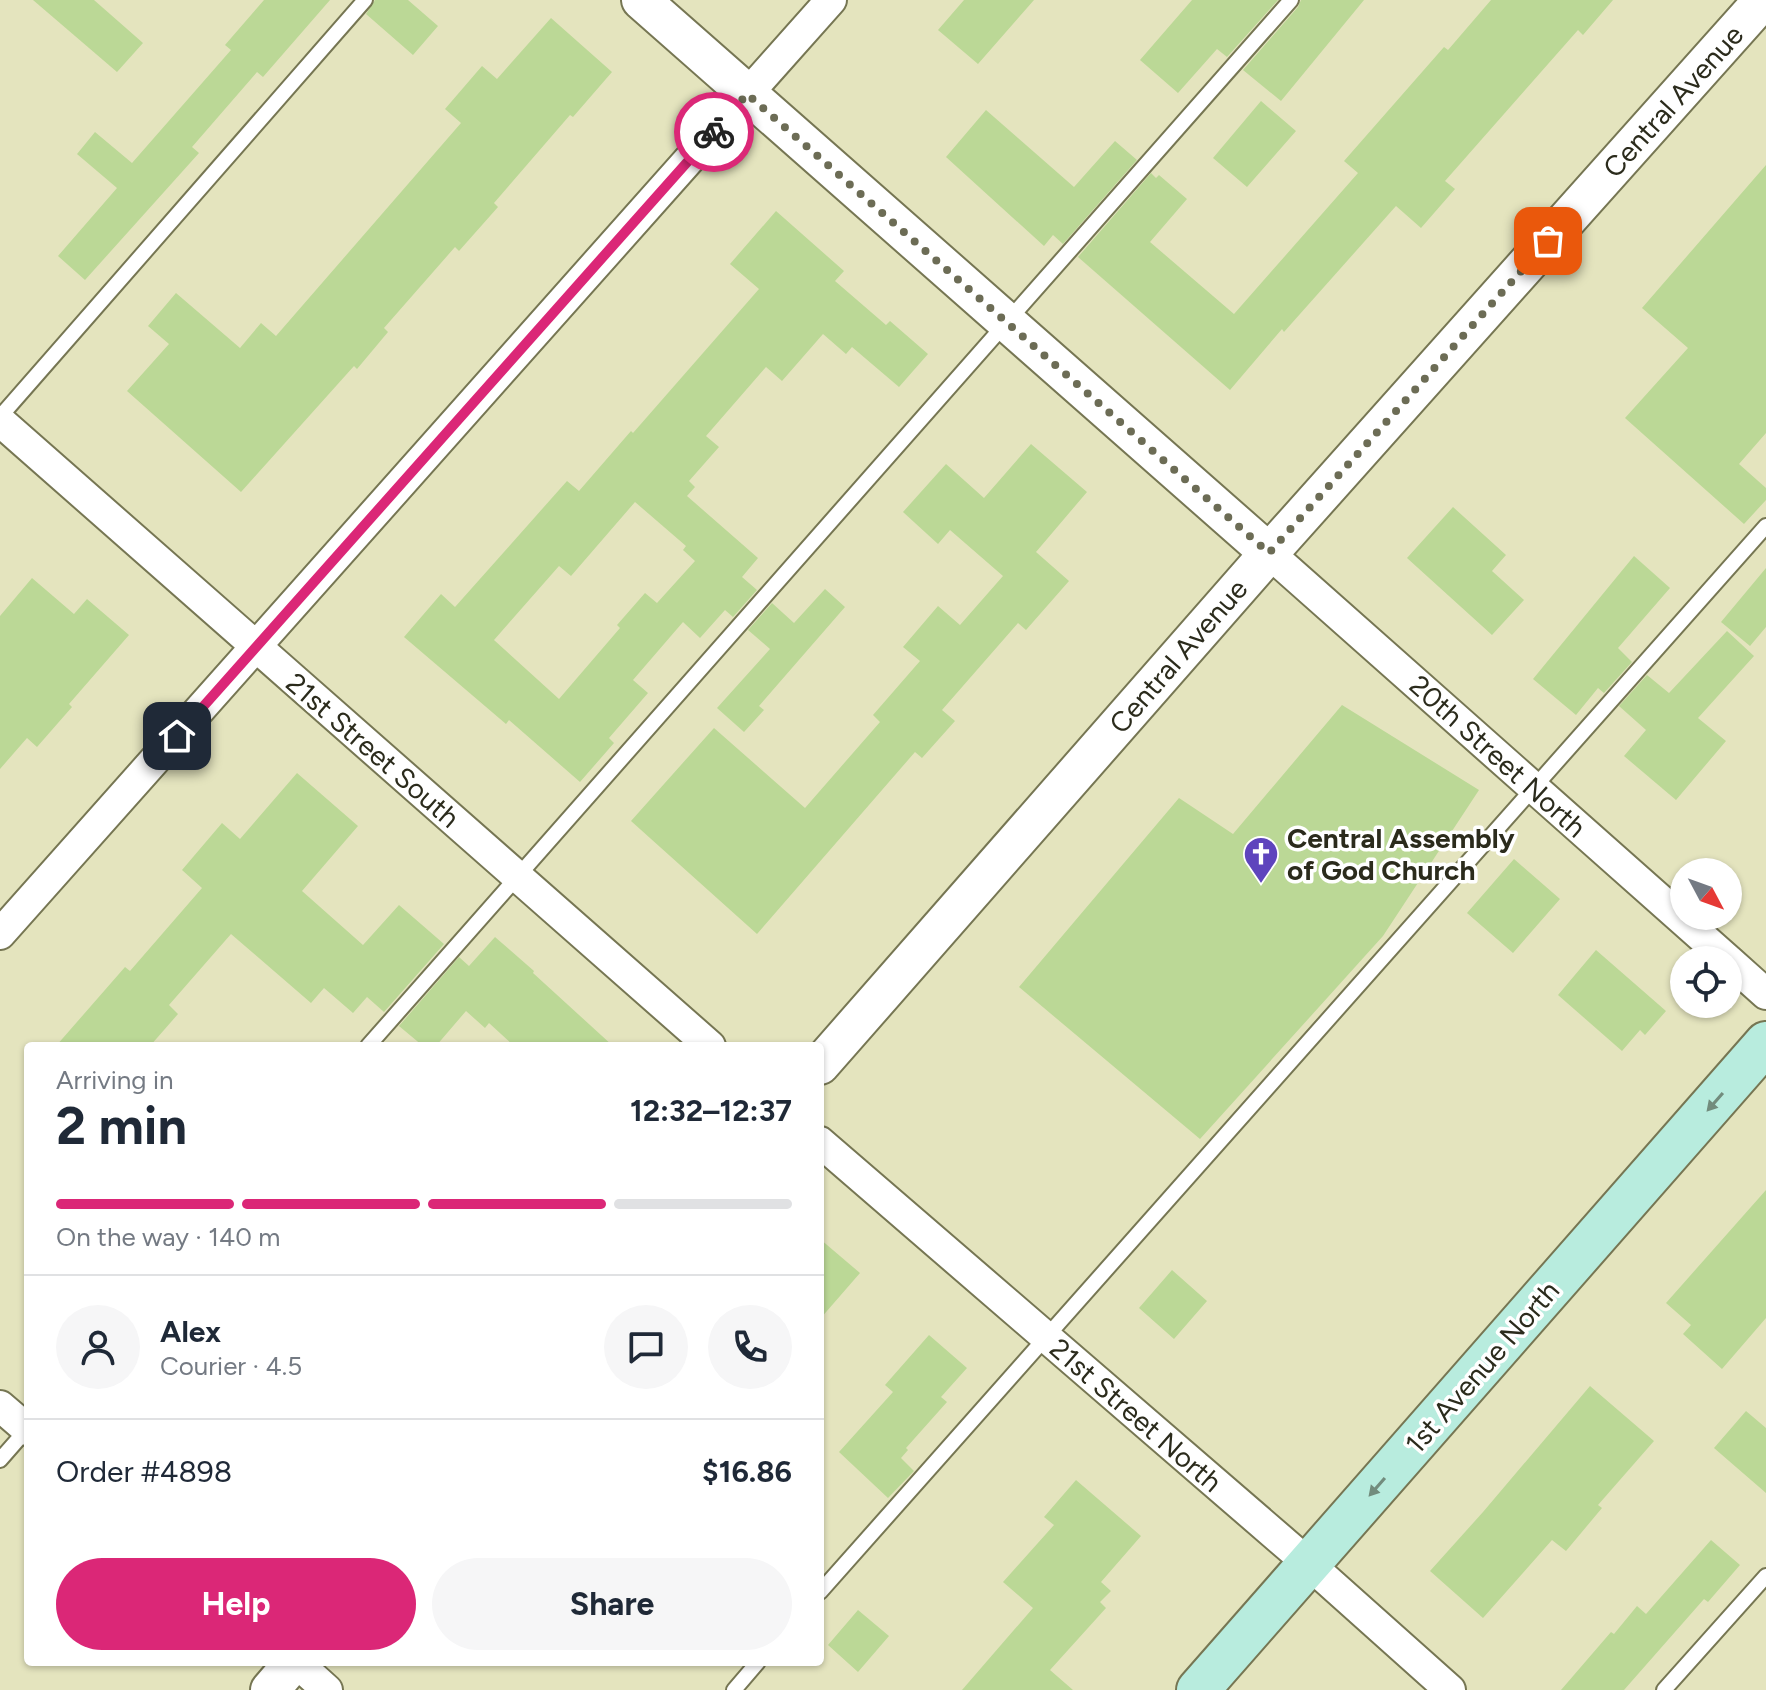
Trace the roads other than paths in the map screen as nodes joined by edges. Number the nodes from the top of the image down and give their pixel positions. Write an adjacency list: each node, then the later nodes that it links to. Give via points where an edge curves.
1 (365, 0): 8 (lane)
2 (641, 0): 6 (street)
3 (831, 0): 6 (street)
4 (1291, 0): 7 (lane)
5 (1759, 5): 10 (street, Central Avenue)
6 (747, 94): 7 (street); 11 (street)
7 (1007, 323): 10 (street); 13 (lane)
8 (0, 419): 11 (street, 21st Street South)
9 (1766, 526): 12 (lane)
10 (1269, 553): 12 (street, 20th Street North); 21 (street, Central Avenue)
11 (256, 647): 13 (street, 21st Street South); 14 (street)
12 (1532, 787): 15 (street, 20th Street North); 23 (lane)
13 (518, 877): 18 (lane); 19 (street, 21st Street South)
14 (0, 934)
15 (1712, 946)
16 (1742, 973): 17 (street, 20th Street North)
17 (1766, 994)
18 (372, 1042)
19 (705, 1042)
20 (1766, 1043): 28 (main road, 1st Avenue North, one-way to 28)
21 (824, 1060)
22 (824, 1145): 23 (street, 21st Street North)
23 (1045, 1336): 28 (street, 21st Street North); 30 (lane)
24 (0, 1406): 25 (street)
25 (24, 1426)
26 (24, 1433): 27 (lane)
27 (0, 1460)
28 (1309, 1564): 37 (main road, 1st Avenue North); 38 (street, 21st Street North)
29 (1766, 1576): 39 (lane)
30 (824, 1587)
31 (291, 1666): 34 (street)
32 (300, 1666): 35 (street)
33 (755, 1666): 36 (lane)
34 (270, 1690)
35 (327, 1690)
36 (734, 1690)
37 (1198, 1690)
38 (1450, 1690)
39 (1664, 1690)

